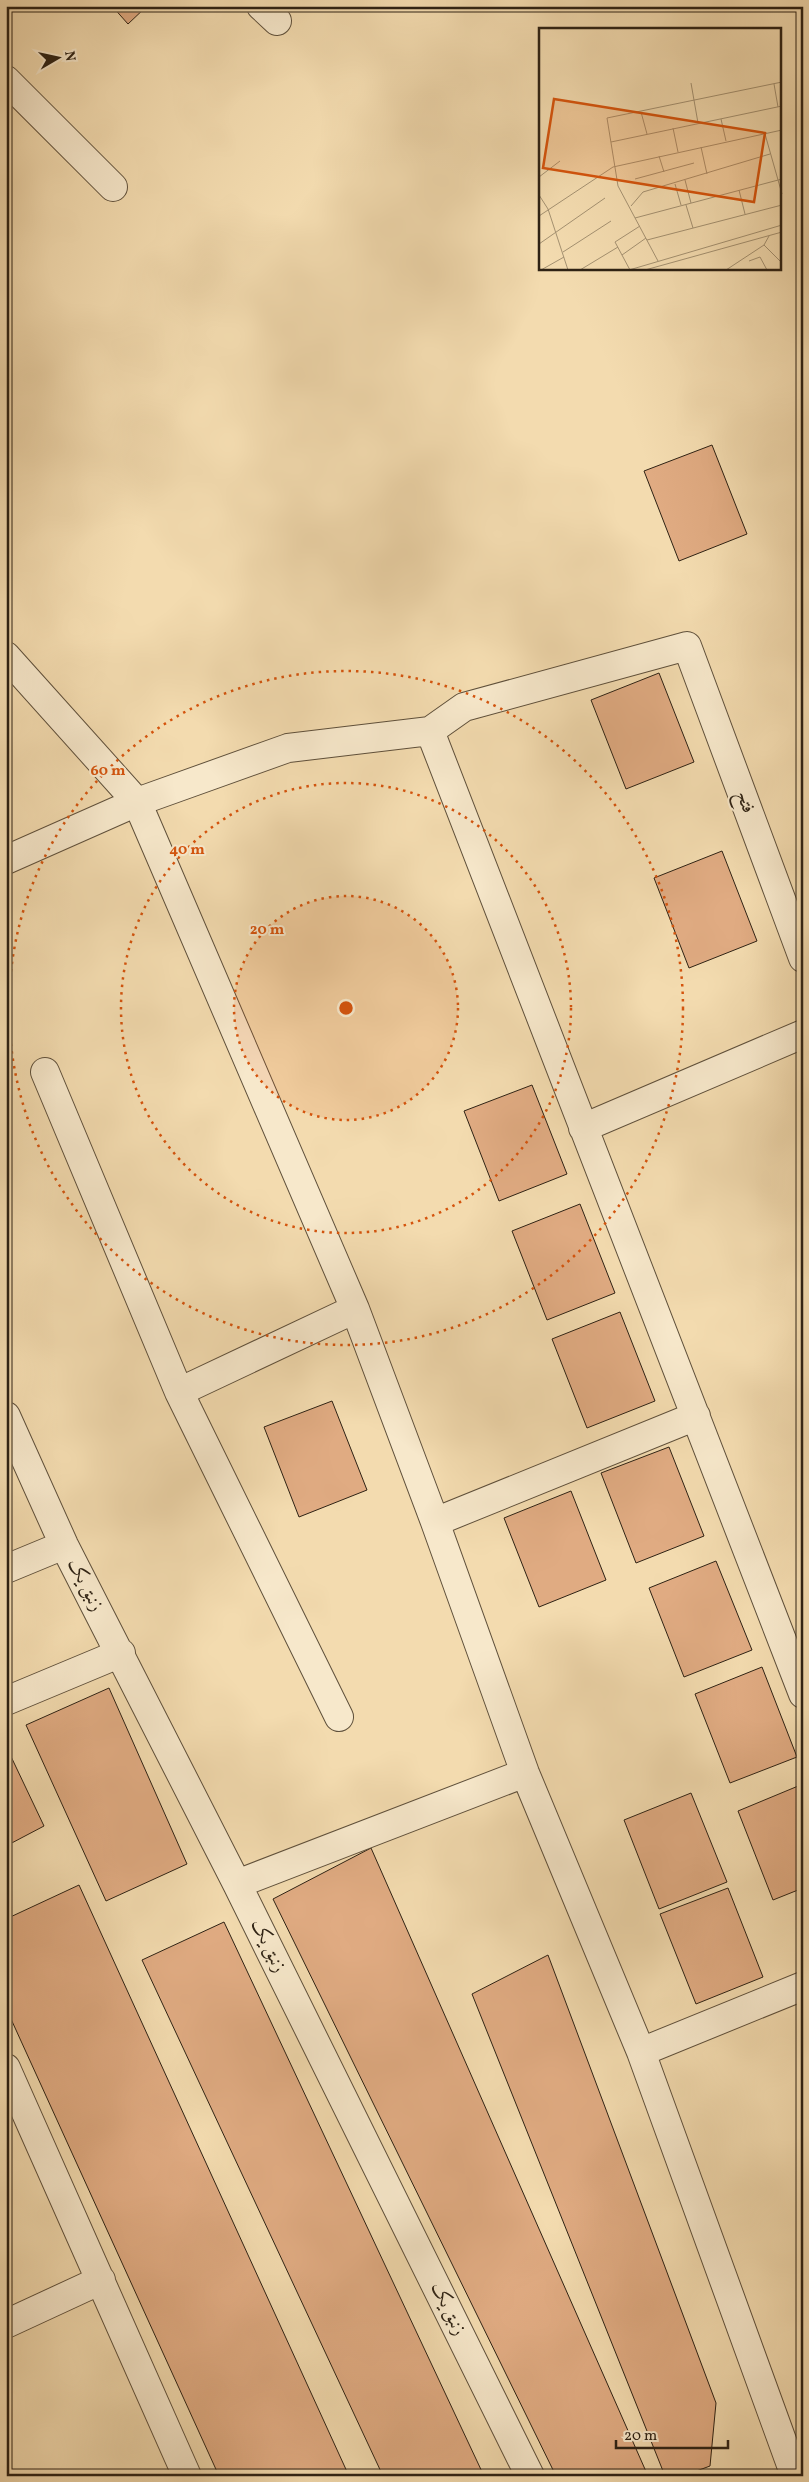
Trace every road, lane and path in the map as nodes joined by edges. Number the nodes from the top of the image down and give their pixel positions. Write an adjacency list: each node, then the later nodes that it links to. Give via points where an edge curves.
1 (6, 80): 2 (street)
2 (113, 187)
3 (6, 656): 5 (street)
4 (430, 731): 5 (street, via 288,748); 7 (street, فتح, via 464,707 687,646); 10 (street)
5 (137, 802): 6 (street); 11 (street)
6 (6, 860)
7 (803, 958)
8 (803, 1034): 10 (street)
9 (45, 1072): 12 (street)
10 (584, 1128): 14 (street)
11 (355, 1309): 12 (street); 15 (street)
12 (179, 1392): 21 (street)
13 (6, 1416): 16 (street, زنبق یک)
14 (696, 1416): 15 (street); 19 (street)
15 (436, 1522): 22 (street)
16 (64, 1545): 17 (street); 18 (street, زنبق یک)
17 (6, 1569)
18 (121, 1653): 20 (street); 23 (street, زنبق یک)
19 (803, 1693)
20 (6, 1701)
21 (339, 1717)
22 (525, 1772): 23 (street); 25 (street)
23 (237, 1884): 30 (street, زنبق یک)
24 (803, 1986): 25 (street)
25 (641, 2052): 31 (street)
26 (6, 2068): 27 (street)
27 (100, 2280): 28 (street); 29 (street)
28 (6, 2324)
29 (187, 2476)
30 (530, 2476)
31 (795, 2476)

